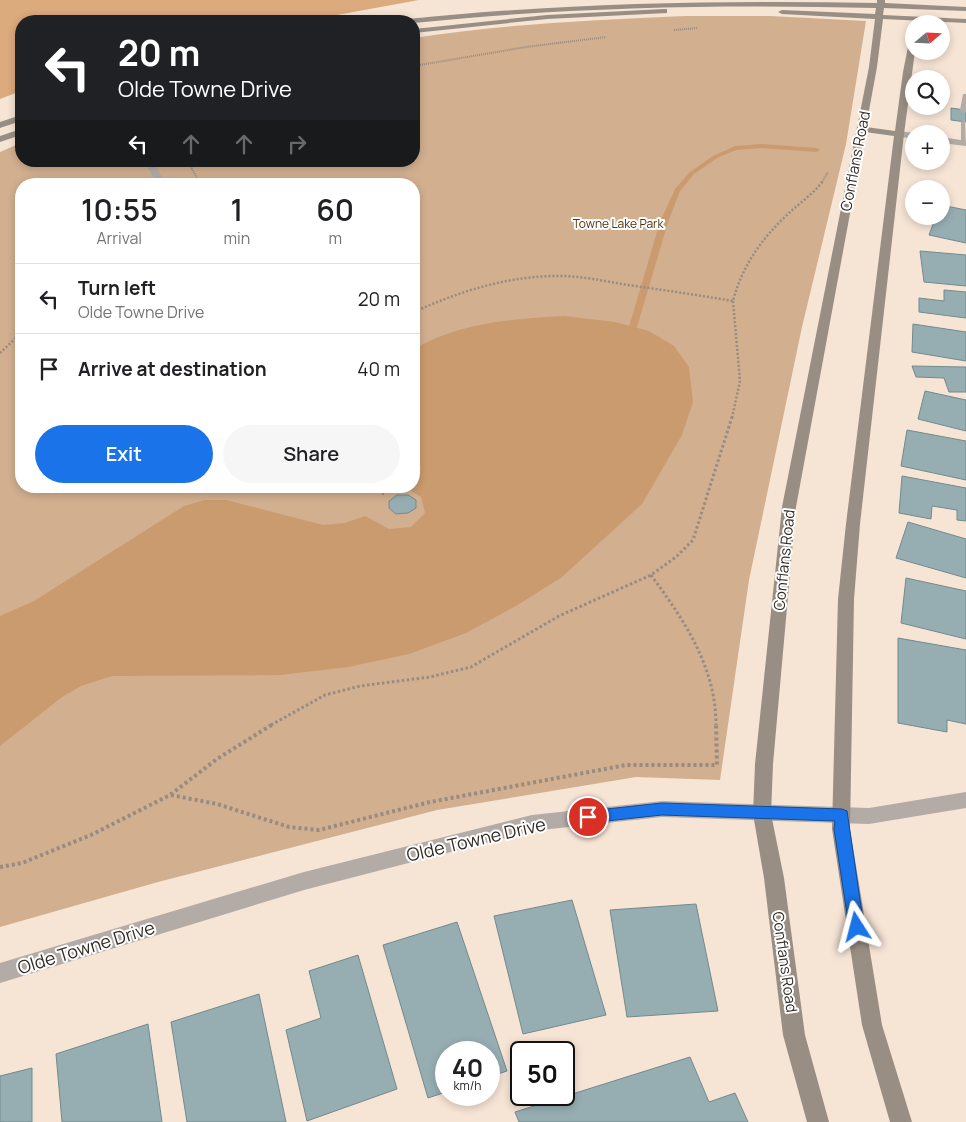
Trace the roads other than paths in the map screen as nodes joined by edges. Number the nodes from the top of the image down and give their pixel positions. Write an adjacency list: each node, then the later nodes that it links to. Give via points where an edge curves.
1 (821, 0): 2 (main road)
2 (807, 2): 3 (main road); 8 (main road, via 588,3)
3 (881, 2): 4 (main road); 6 (main road, Conflans Road)
4 (922, 3): 5 (main road)
5 (966, 9)
6 (879, 16): 7 (main road); 11 (main road, via 650,12 547,17); 18 (main road, Conflans Road)
7 (905, 19)
8 (420, 20)
9 (950, 22): 10 (main road)
10 (966, 22)
11 (420, 31)
12 (909, 60): 20 (main road)
13 (966, 96): 14 (lane)
14 (964, 110)
15 (15, 120): 17 (main road)
16 (965, 122): 24 (lane)
17 (0, 125)
18 (862, 129): 20 (main road); 28 (main road, Conflans Road, via 789,507)
19 (15, 134): 22 (main road)
20 (899, 134): 21 (lane); 29 (main road, via 846,599)
21 (905, 135)
22 (0, 140)
23 (950, 141): 24 (lane)
24 (966, 143)
25 (151, 167): 26 (lane)
26 (158, 178)
27 (966, 800): 29 (street, Olde Towne Drive, via 869,816)
28 (762, 814): 29 (street, Olde Towne Drive); 30 (street, Olde Towne Drive, via 662,809 532,823 304,881); 31 (main road, Conflans Road, via 774,878 794,1035)
29 (842, 815): 32 (main road, via 841,829 872,1025)
30 (0, 973)
31 (818, 1122)
32 (901, 1122)

